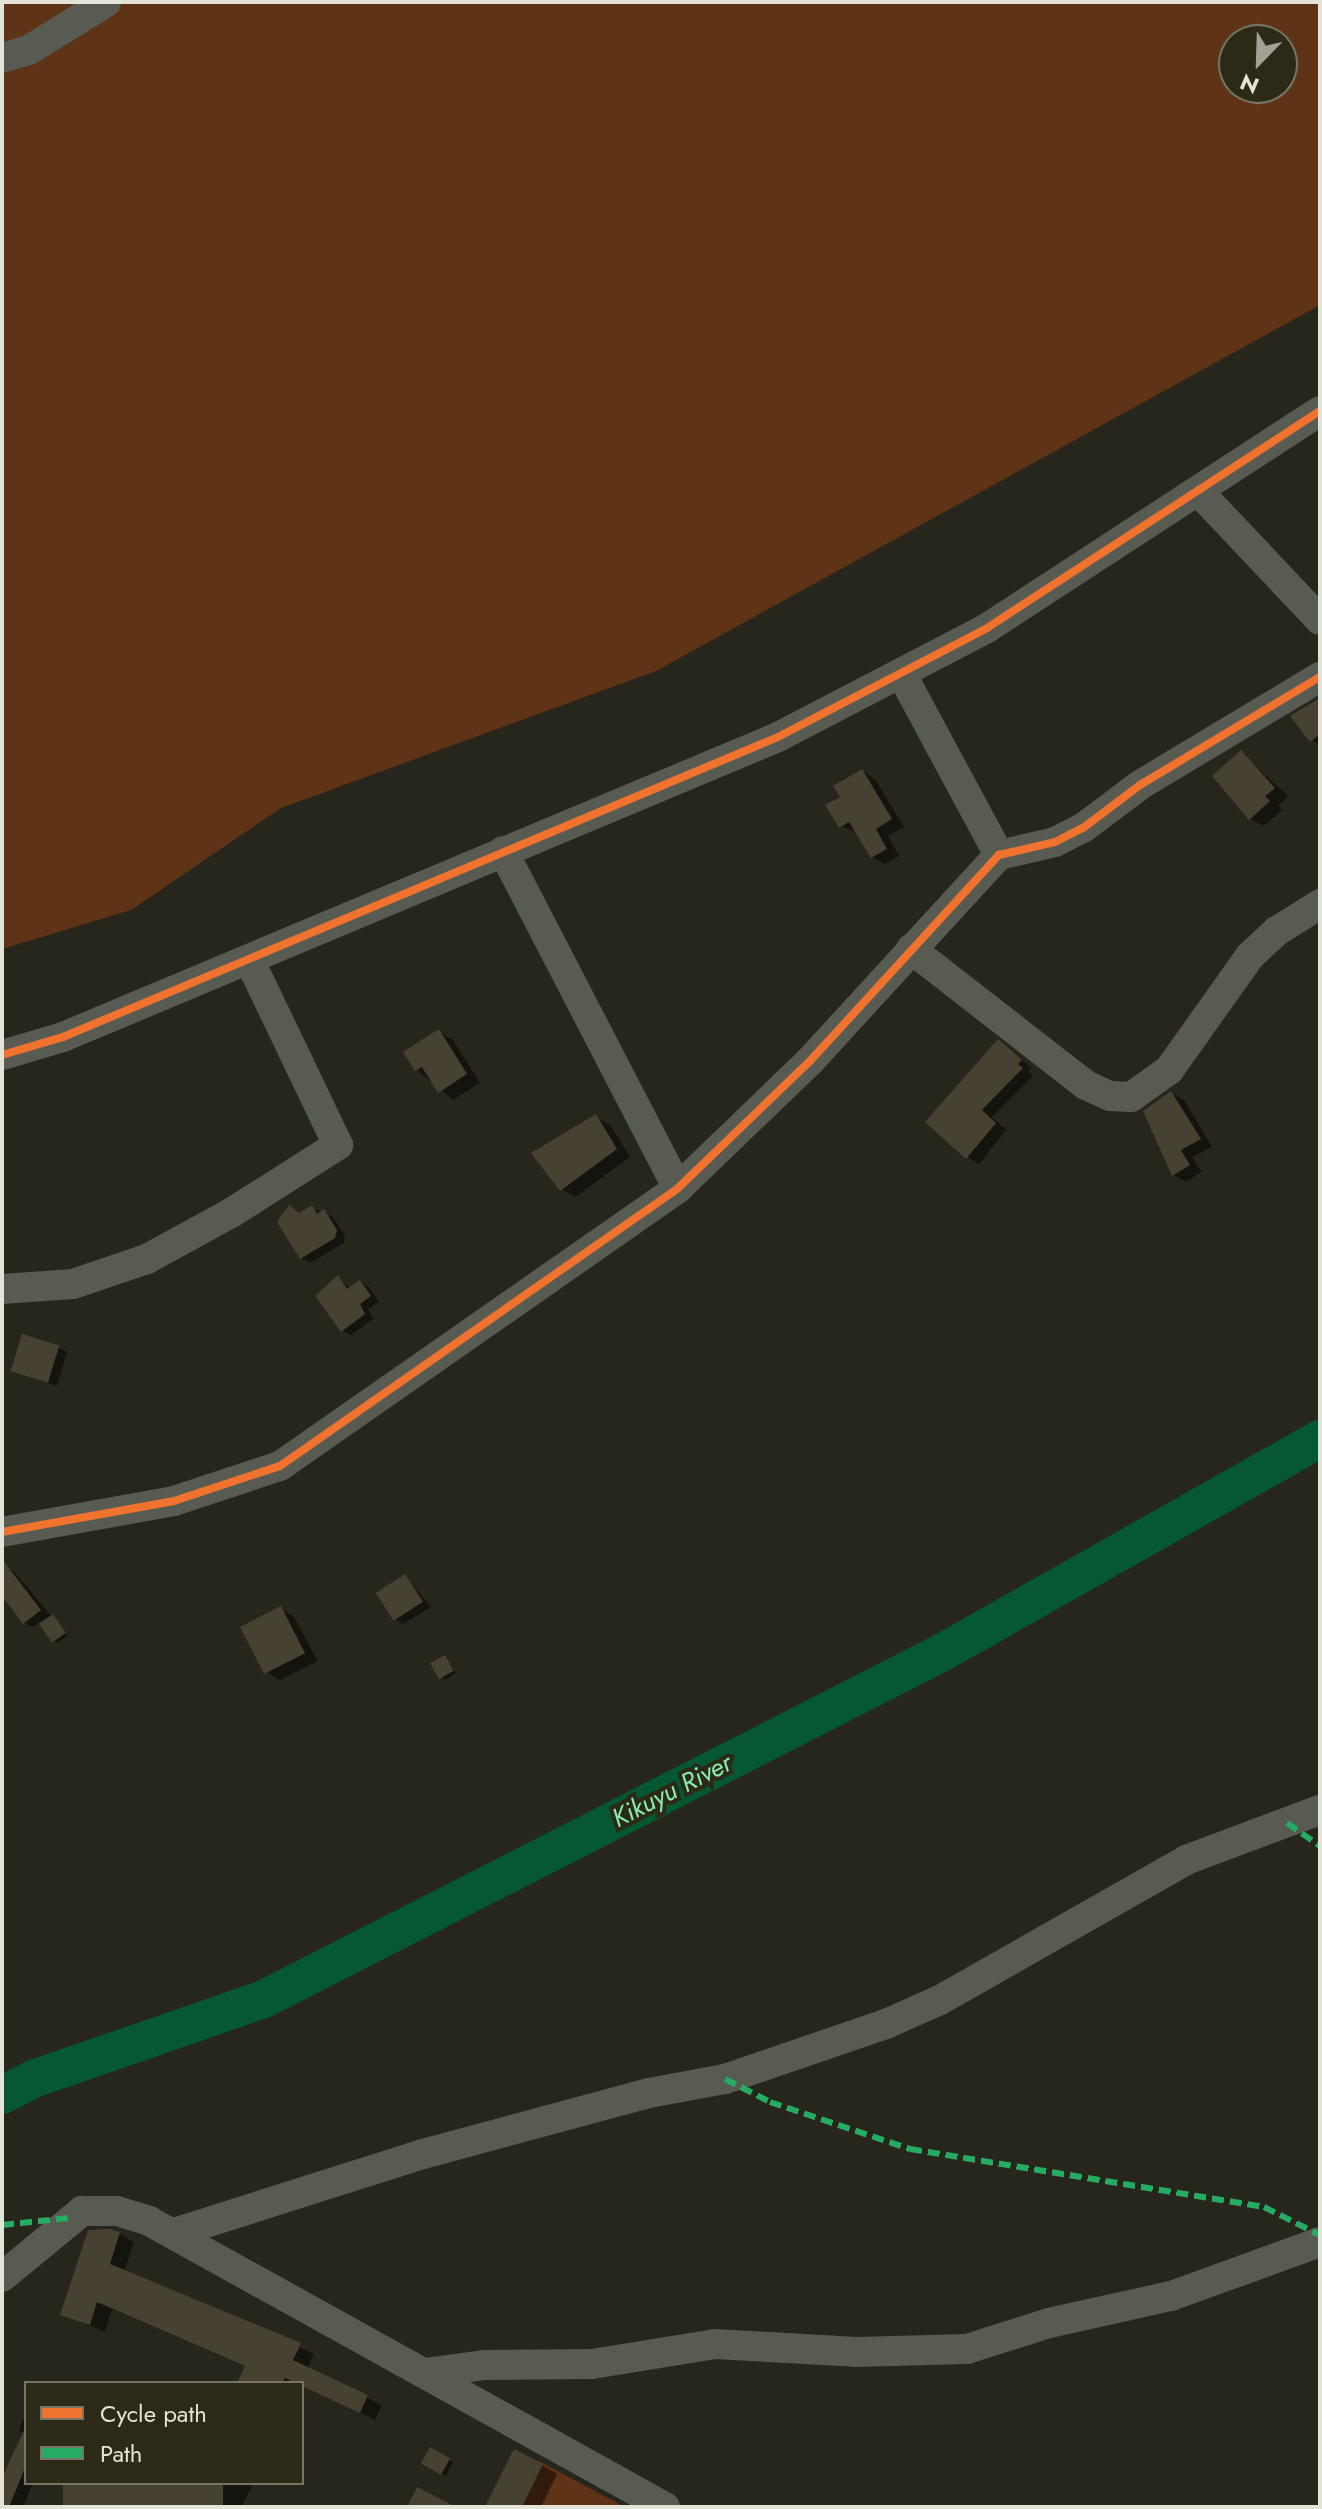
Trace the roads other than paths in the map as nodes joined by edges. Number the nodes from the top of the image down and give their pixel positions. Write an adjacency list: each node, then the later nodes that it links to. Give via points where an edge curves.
1 (106, 2): 2 (street, via 29,50)
2 (2, 58)
3 (1320, 411): 4 (street)
4 (1199, 492): 5 (street); 6 (street, via 987,628)
5 (1320, 620)
6 (901, 673): 8 (street, via 778,737); 9 (street)
7 (1320, 677): 9 (street, via 1140,785 1083,828 1055,842)
8 (503, 851): 12 (street); 14 (street)
9 (999, 855): 11 (street)
10 (1320, 904): 11 (street, via 1250,956 1169,1070 1131,1097 1110,1096 1086,1085)
11 (911, 949): 14 (street, via 810,1061)
12 (249, 959): 13 (street, via 63,1037); 15 (street, via 338,1145 147,1259 73,1284)
13 (2, 1055)
14 (678, 1188): 16 (street, via 280,1466 174,1501)
15 (2, 1289)
16 (2, 1532)
17 (1320, 1810): 18 (street, via 1186,1860 940,2000 886,2024 725,2079 649,2093 423,2154)
18 (177, 2232): 20 (street, via 117,2211 82,2211); 21 (street)
19 (1320, 2242): 21 (street, via 1171,2296 1049,2323 967,2349 856,2352 715,2344 592,2364 485,2365)
20 (2, 2277)
21 (425, 2373): 22 (street)
22 (665, 2507)

